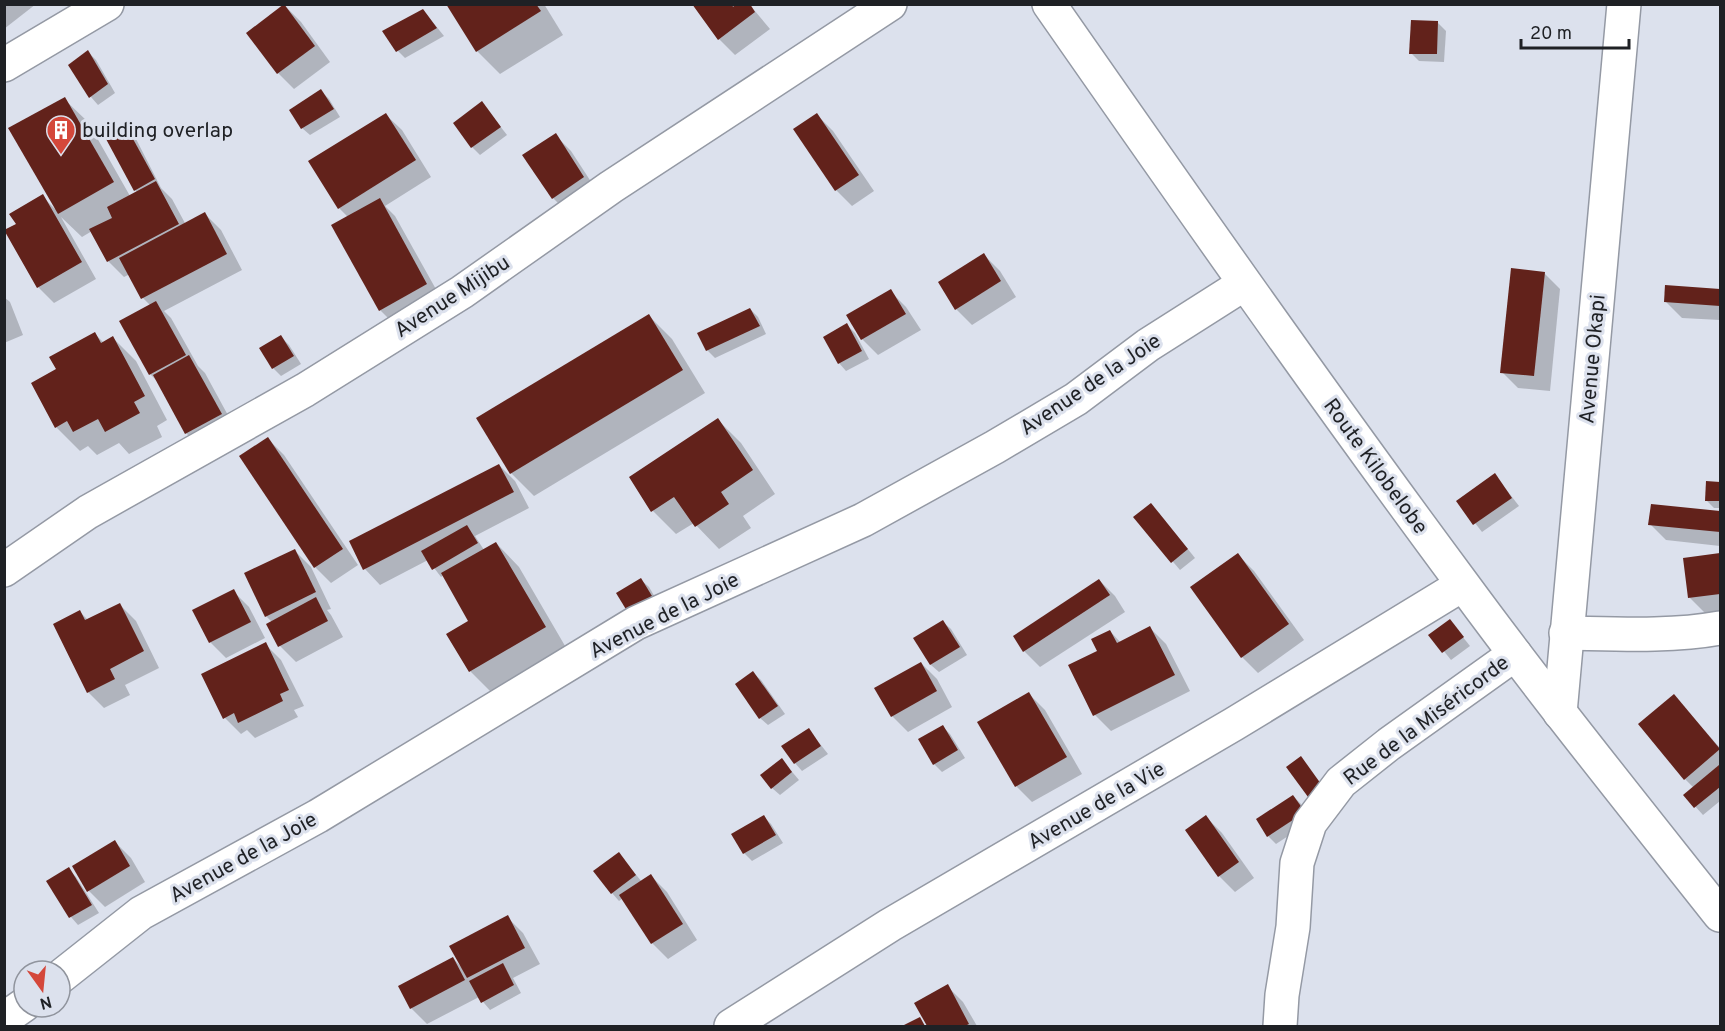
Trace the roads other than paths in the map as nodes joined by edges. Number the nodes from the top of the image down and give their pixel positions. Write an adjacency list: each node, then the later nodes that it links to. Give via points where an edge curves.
1 (107, 4): 5 (street)
2 (890, 4): 7 (street, Avenue Mijibu, via 611,187 462,292 305,390 88,512)
3 (1049, 4): 6 (street, Route Kilobelobe)
4 (1624, 4): 10 (street, Avenue Okapi)
5 (4, 65)
6 (1244, 284): 8 (street, Route Kilobelobe); 14 (street, Avenue de la Joie, via 1148,345 1076,399 1015,435 863,520 636,623 318,816 141,913)
7 (4, 570)
8 (1462, 585): 11 (street, Route Kilobelobe); 15 (street, Avenue de la Vie, via 890,925)
9 (1720, 628): 10 (street, via 1648,634)
10 (1566, 633): 12 (street, Avenue Okapi)
11 (1515, 654): 12 (street, Route Kilobelobe); 16 (street, Rue de la Miséricorde, via 1341,782 1310,823 1297,863)
12 (1560, 713): 13 (street, Route Kilobelobe)
13 (1720, 915)
14 (72, 968)
15 (731, 1026)
16 (1280, 1026)

